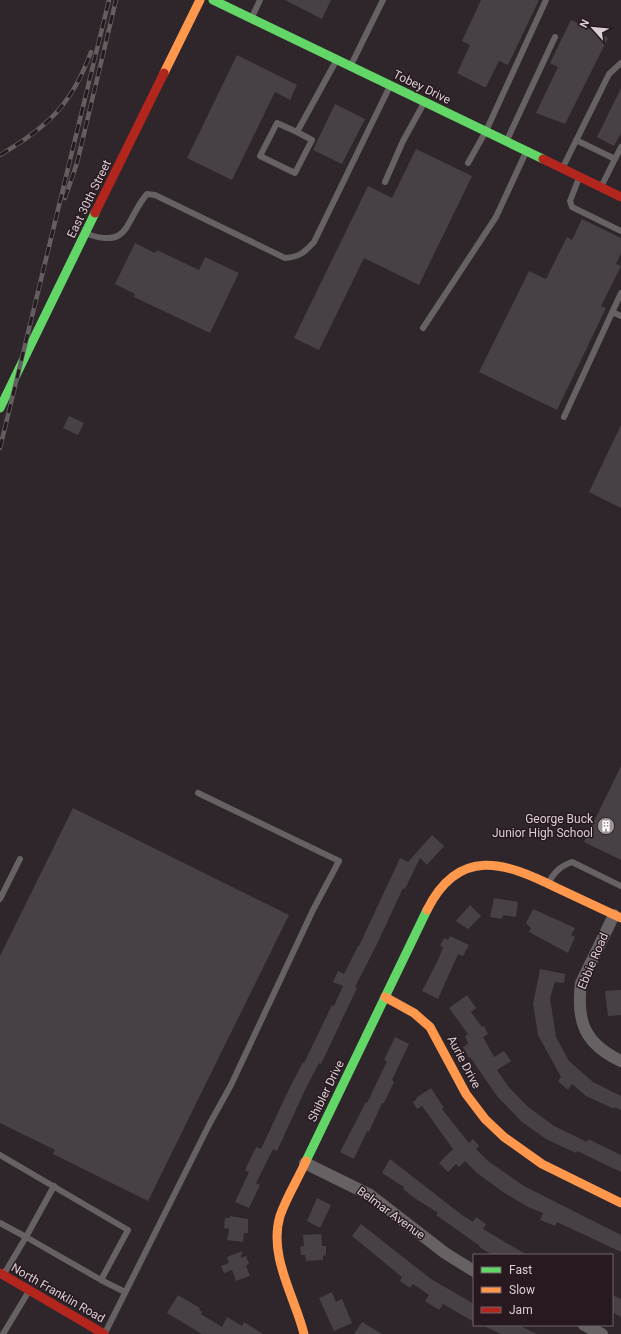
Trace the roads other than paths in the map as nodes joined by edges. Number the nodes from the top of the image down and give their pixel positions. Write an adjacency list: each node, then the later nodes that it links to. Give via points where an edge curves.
1 (200, 0): 27 (street, East 30th Street)
2 (213, 0): 6 (street, Tobey Drive)
3 (260, 0): 6 (lane)
4 (383, 0): 10 (lane)
5 (546, 0): 13 (lane)
6 (251, 18): 8 (street, Tobey Drive)
7 (555, 37): 16 (lane)
8 (337, 60): 10 (street, Tobey Drive); 14 (lane)
9 (621, 63): 15 (lane, via 609,74)
10 (350, 66): 11 (street, Tobey Drive)
11 (390, 85): 12 (street, Tobey Drive); 27 (lane, via 314,242 303,254 285,258 155,195 147,194 122,234 112,239 102,239)
12 (425, 102): 13 (street, Tobey Drive); 23 (lane)
13 (486, 131): 16 (street, Tobey Drive); 20 (lane)
14 (297, 132): 14 (lane, via 312,140 296,173 260,156 277,123)
15 (576, 140): 19 (lane); 21 (lane)
16 (506, 141): 18 (street, Tobey Drive)
17 (621, 147): 19 (lane)
18 (526, 151): 21 (street, Tobey Drive); 31 (lane, via 496,217)
19 (615, 159): 24 (lane)
20 (468, 163)
21 (562, 168): 22 (street, Tobey Drive)
22 (580, 177): 24 (street, Tobey Drive); 26 (lane, via 572,192 572,207)
23 (384, 182)
24 (601, 187): 25 (street, Tobey Drive)
25 (621, 197)
26 (621, 231)
27 (86, 234): 32 (street, East 30th Street)
28 (621, 293): 29 (lane)
29 (612, 312): 30 (lane); 33 (lane)
30 (621, 316)
31 (423, 328)
32 (0, 408)
33 (564, 417)
34 (198, 793): 52 (lane, via 339,861 313,910 231,1085)
35 (20, 859): 38 (lane)
36 (549, 884): 37 (lane, via 563,865 572,862); 39 (street, Shibler Drive); 40 (street, Shibler Drive, via 517,869 497,864 476,866 458,874 442,886 436,895)
37 (621, 886)
38 (0, 898)
39 (617, 917): 41 (street, Ebbie Road, via 582,983 579,1009 583,1024 593,1042 602,1051)
40 (385, 997): 43 (street, Shibler Drive); 45 (street, Aurie Drive, via 414,1013 430,1027 466,1094 485,1119 504,1137 538,1162)
41 (621, 1062)
42 (0, 1155): 44 (lane)
43 (305, 1163): 48 (street, Belmar Avenue, via 370,1195 445,1253); 56 (street, Shibler Drive, via 282,1209 276,1234 278,1256)
44 (54, 1186): 47 (lane); 50 (lane, via 128,1230)
45 (621, 1203)
46 (0, 1223): 47 (lane)
47 (26, 1237): 49 (lane); 50 (lane)
48 (473, 1270)
49 (2, 1274): 51 (street, North Franklin Road)
50 (101, 1280): 52 (lane)
51 (30, 1290): 54 (lane); 55 (street, North Franklin Road)
52 (125, 1292): 55 (lane)
53 (586, 1326): 57 (street)
54 (3, 1334)
55 (104, 1334)
56 (304, 1334)
57 (602, 1334)

